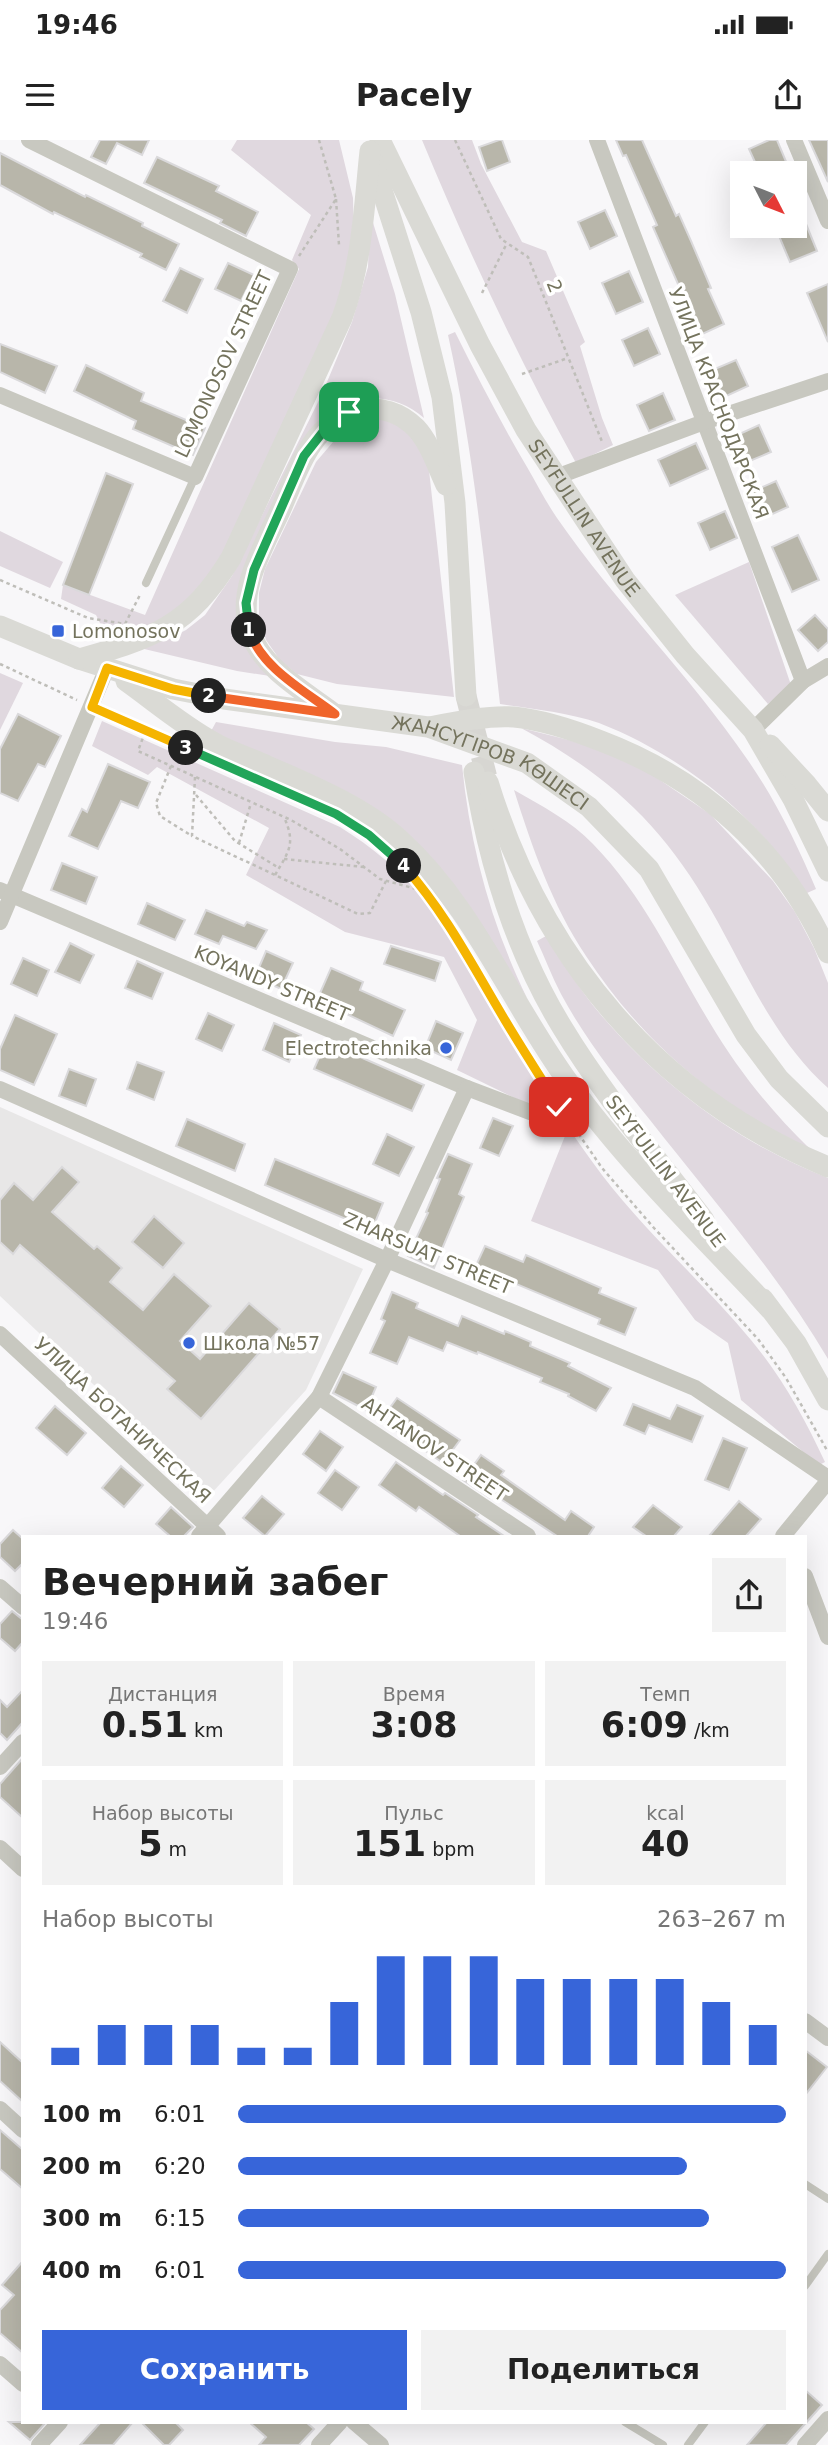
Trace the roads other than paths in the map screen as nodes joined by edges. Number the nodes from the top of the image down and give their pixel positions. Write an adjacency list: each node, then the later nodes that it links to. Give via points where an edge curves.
1 (29, 140): 9 (street, LOMONOSOV STREET, via 290,269)
2 (597, 140): 8 (street, УЛИЦА КРАСНОДАРСКАЯ)
3 (794, 140): 5 (street)
4 (373, 144): 10 (main road, SEYFULLIN AVENUE, via 526,430); 11 (main road, via 432,352); 14 (main road, via 351,294 231,558 197,606 176,622 155,634)
5 (828, 221)
6 (828, 381): 8 (street)
7 (0, 395): 9 (street)
8 (704, 422): 10 (street); 17 (street, УЛИЦА КРАСНОДАРСКАЯ)
9 (195, 477): 12 (lane)
10 (556, 477): 21 (main road, SEYFULLIN AVENUE, via 625,580)
11 (455, 503): 18 (main road); 19 (main road, via 417,429 390,411 362,408 343,415 304,456 254,570 247,621 251,636 269,662)
12 (146, 583)
13 (0, 626): 14 (main road, ЖАНСҮГІРОВ КӨШЕСІ)
14 (79, 659): 16 (main road, ЖАНСҮГІРОВ КӨШЕСІ)
15 (828, 666): 17 (street)
16 (107, 668): 19 (main road, ЖАНСҮГІРОВ КӨШЕСІ, via 173,689); 24 (street); 33 (main road, via 213,743 363,813 413,852 460,908 537,1037 593,1116)
17 (803, 681): 21 (street)
18 (466, 696)
19 (335, 714): 20 (main road, ЖАНСҮГІРОВ КӨШЕСІ)
20 (428, 727): 26 (main road, via 513,717 564,727 657,765 700,792 762,850 803,905); 30 (main road, ЖАНСҮГІРОВ КӨШЕСІ, via 527,763 589,807 624,841 664,891 753,1045 779,1079)
21 (754, 730): 22 (main road); 23 (main road, SEYFULLIN AVENUE)
22 (828, 811)
23 (828, 871)
24 (5, 893): 25 (street); 27 (street, KOYANDY STREET)
25 (0, 922)
26 (828, 953)
27 (467, 1088): 29 (street, KOYANDY STREET); 32 (street)
28 (0, 1089): 32 (street, ZHARSUAT STREET)
29 (530, 1112)
30 (828, 1127)
31 (828, 1167): 33 (main road, SEYFULLIN AVENUE, via 726,1113 680,1080 619,1020 587,981 535,900 481,777 491,858 549,1004 579,1054)
32 (387, 1260): 35 (street); 37 (street, ZHARSUAT STREET, via 695,1388)
33 (770, 1309): 36 (main road, SEYFULLIN AVENUE, via 796,1343)
34 (0, 1334): 38 (street, УЛИЦА БОТАНИЧЕСКАЯ)
35 (319, 1397): 38 (street); 39 (street, AHTANOV STREET)
36 (828, 1400)
37 (828, 1479): 40 (street)
38 (208, 1533)
39 (526, 1535)
40 (787, 1535)
41 (807, 1581): 44 (street)
42 (0, 1587): 43 (street)
43 (21, 1605)
44 (828, 1637)
45 (21, 1744): 46 (street)
46 (0, 1767)
47 (0, 1848): 48 (street)
48 (21, 1867)
49 (807, 2022): 50 (street)
50 (828, 2038)
51 (0, 2109): 52 (street)
52 (21, 2128)
53 (807, 2185): 54 (lane)
54 (828, 2199)
55 (828, 2254): 56 (lane)
56 (807, 2283)
57 (0, 2364): 58 (street)
58 (21, 2382)
59 (828, 2419): 70 (street)
60 (58, 2424): 65 (street)
61 (338, 2424): 66 (street)
62 (356, 2424): 67 (street)
63 (628, 2424): 68 (lane)
64 (704, 2424): 69 (lane)
65 (39, 2445)
66 (319, 2445)
67 (381, 2445)
68 (663, 2445)
69 (688, 2445)
70 (805, 2445)

